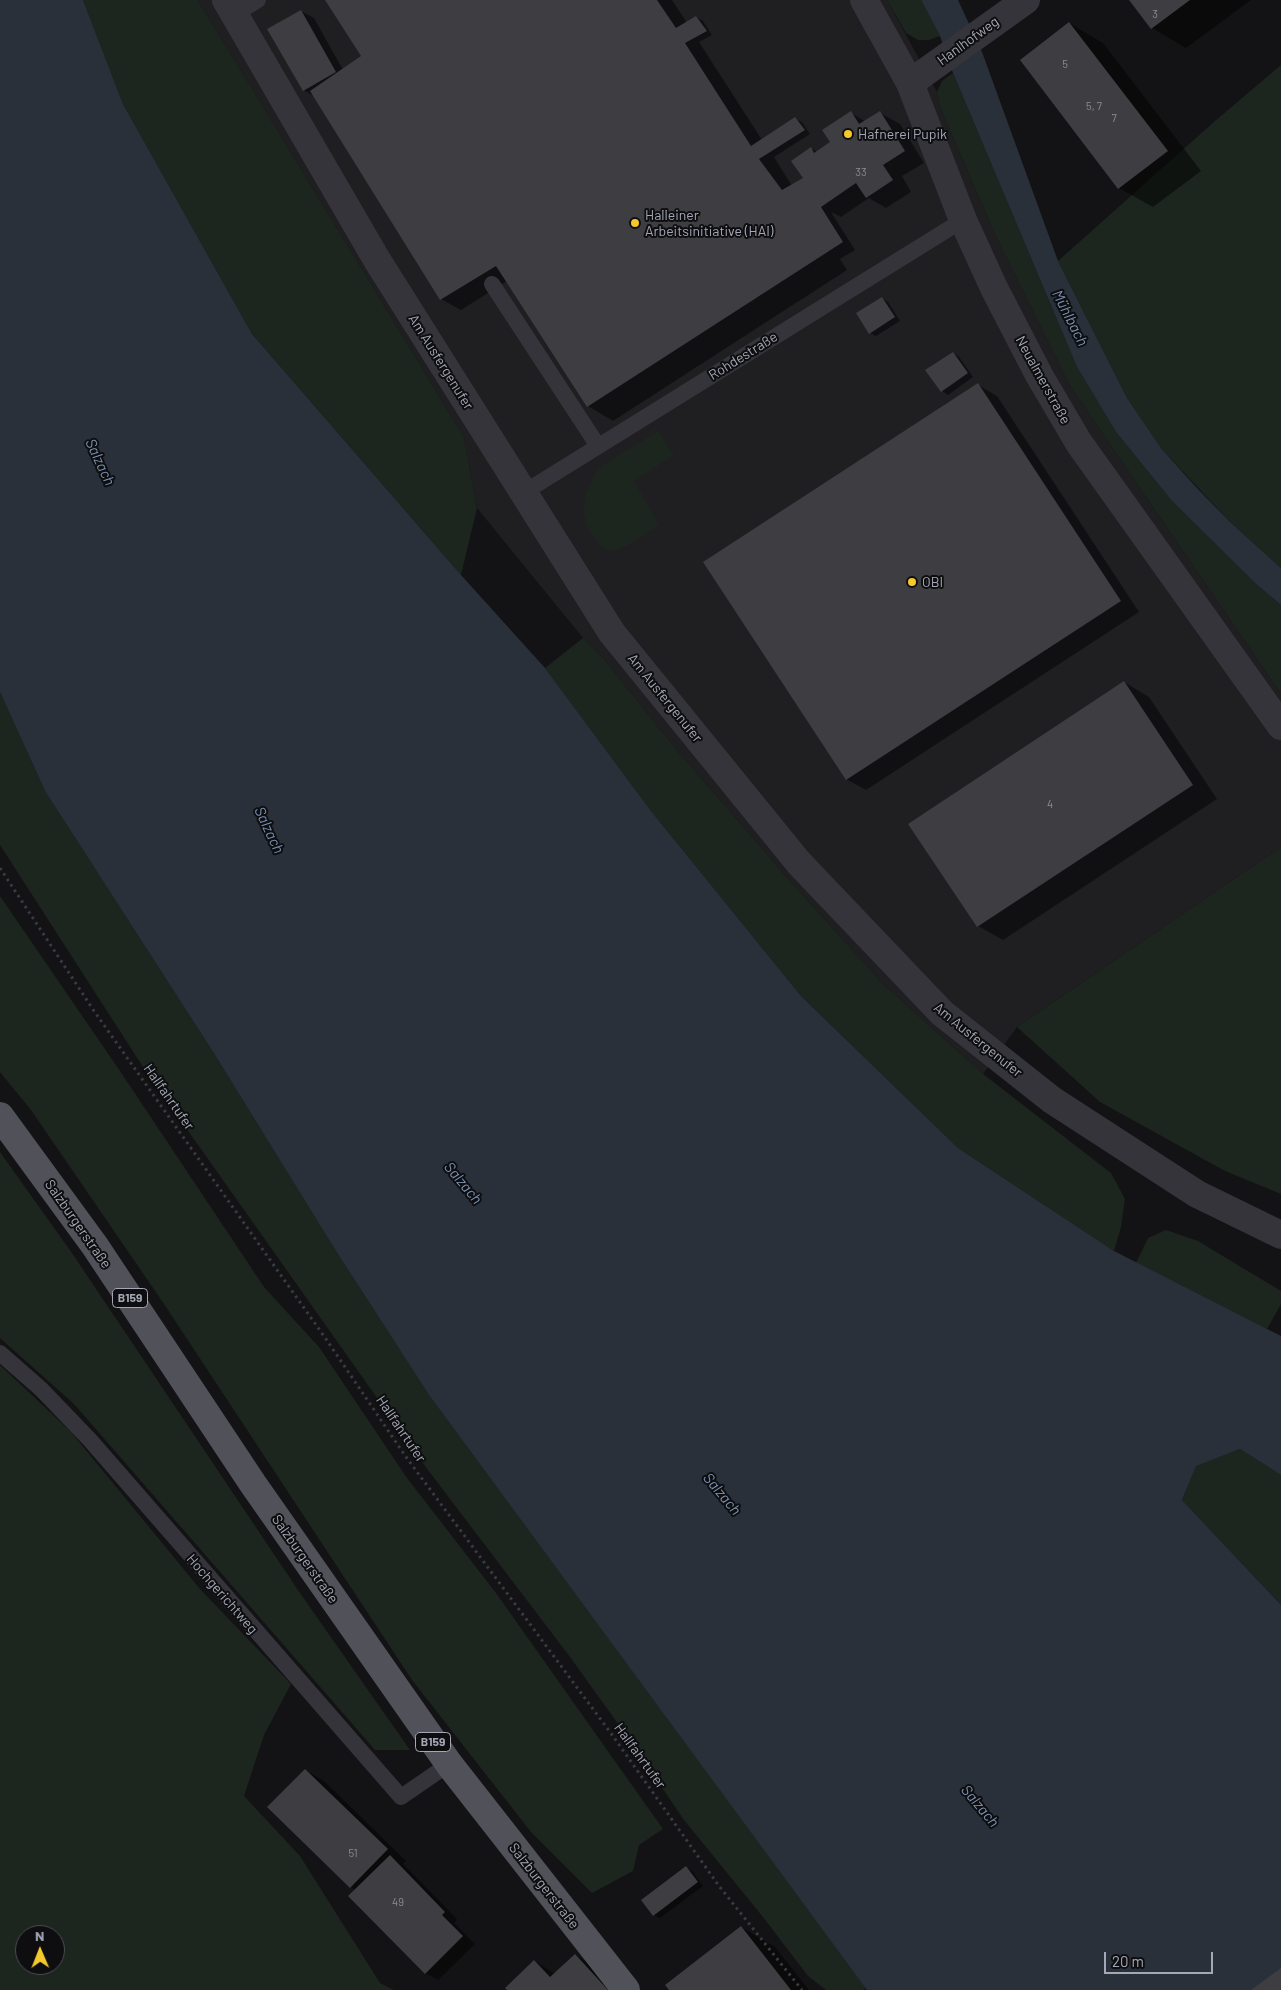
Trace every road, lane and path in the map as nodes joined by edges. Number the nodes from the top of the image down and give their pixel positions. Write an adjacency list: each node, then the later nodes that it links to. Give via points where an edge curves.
1 (258, 0): 4 (lane)
2 (864, 0): 5 (street, Neualmerstraße)
3 (1026, 0): 5 (street, Hanlhofweg)
4 (230, 7): 9 (street, Am Ausfergenufer, via 377,260)
5 (910, 83): 6 (street, Neualmerstraße)
6 (963, 220): 8 (lane, Rohdestraße); 10 (street, Neualmerstraße, via 1030,358 1079,443)
7 (492, 284): 8 (lane)
8 (598, 446): 9 (lane, Rohdestraße)
9 (524, 493): 13 (street, Am Ausfergenufer, via 612,633 799,863 942,1013 1052,1100 1197,1194)
10 (1281, 726)
11 (0, 868): 17 (path, Hallfahrtufer, via 94,1011 326,1338 406,1457 610,1732 719,1886)
12 (0, 1116): 15 (main road, Salzburgerstraße / B159, via 95,1246 253,1484)
13 (1281, 1234)
14 (0, 1353): 15 (lane, Hochgerichtweg, via 42,1389 90,1440 401,1797)
15 (449, 1764): 16 (main road, Salzburgerstraße / B159)
16 (626, 1990)
17 (802, 1990)

